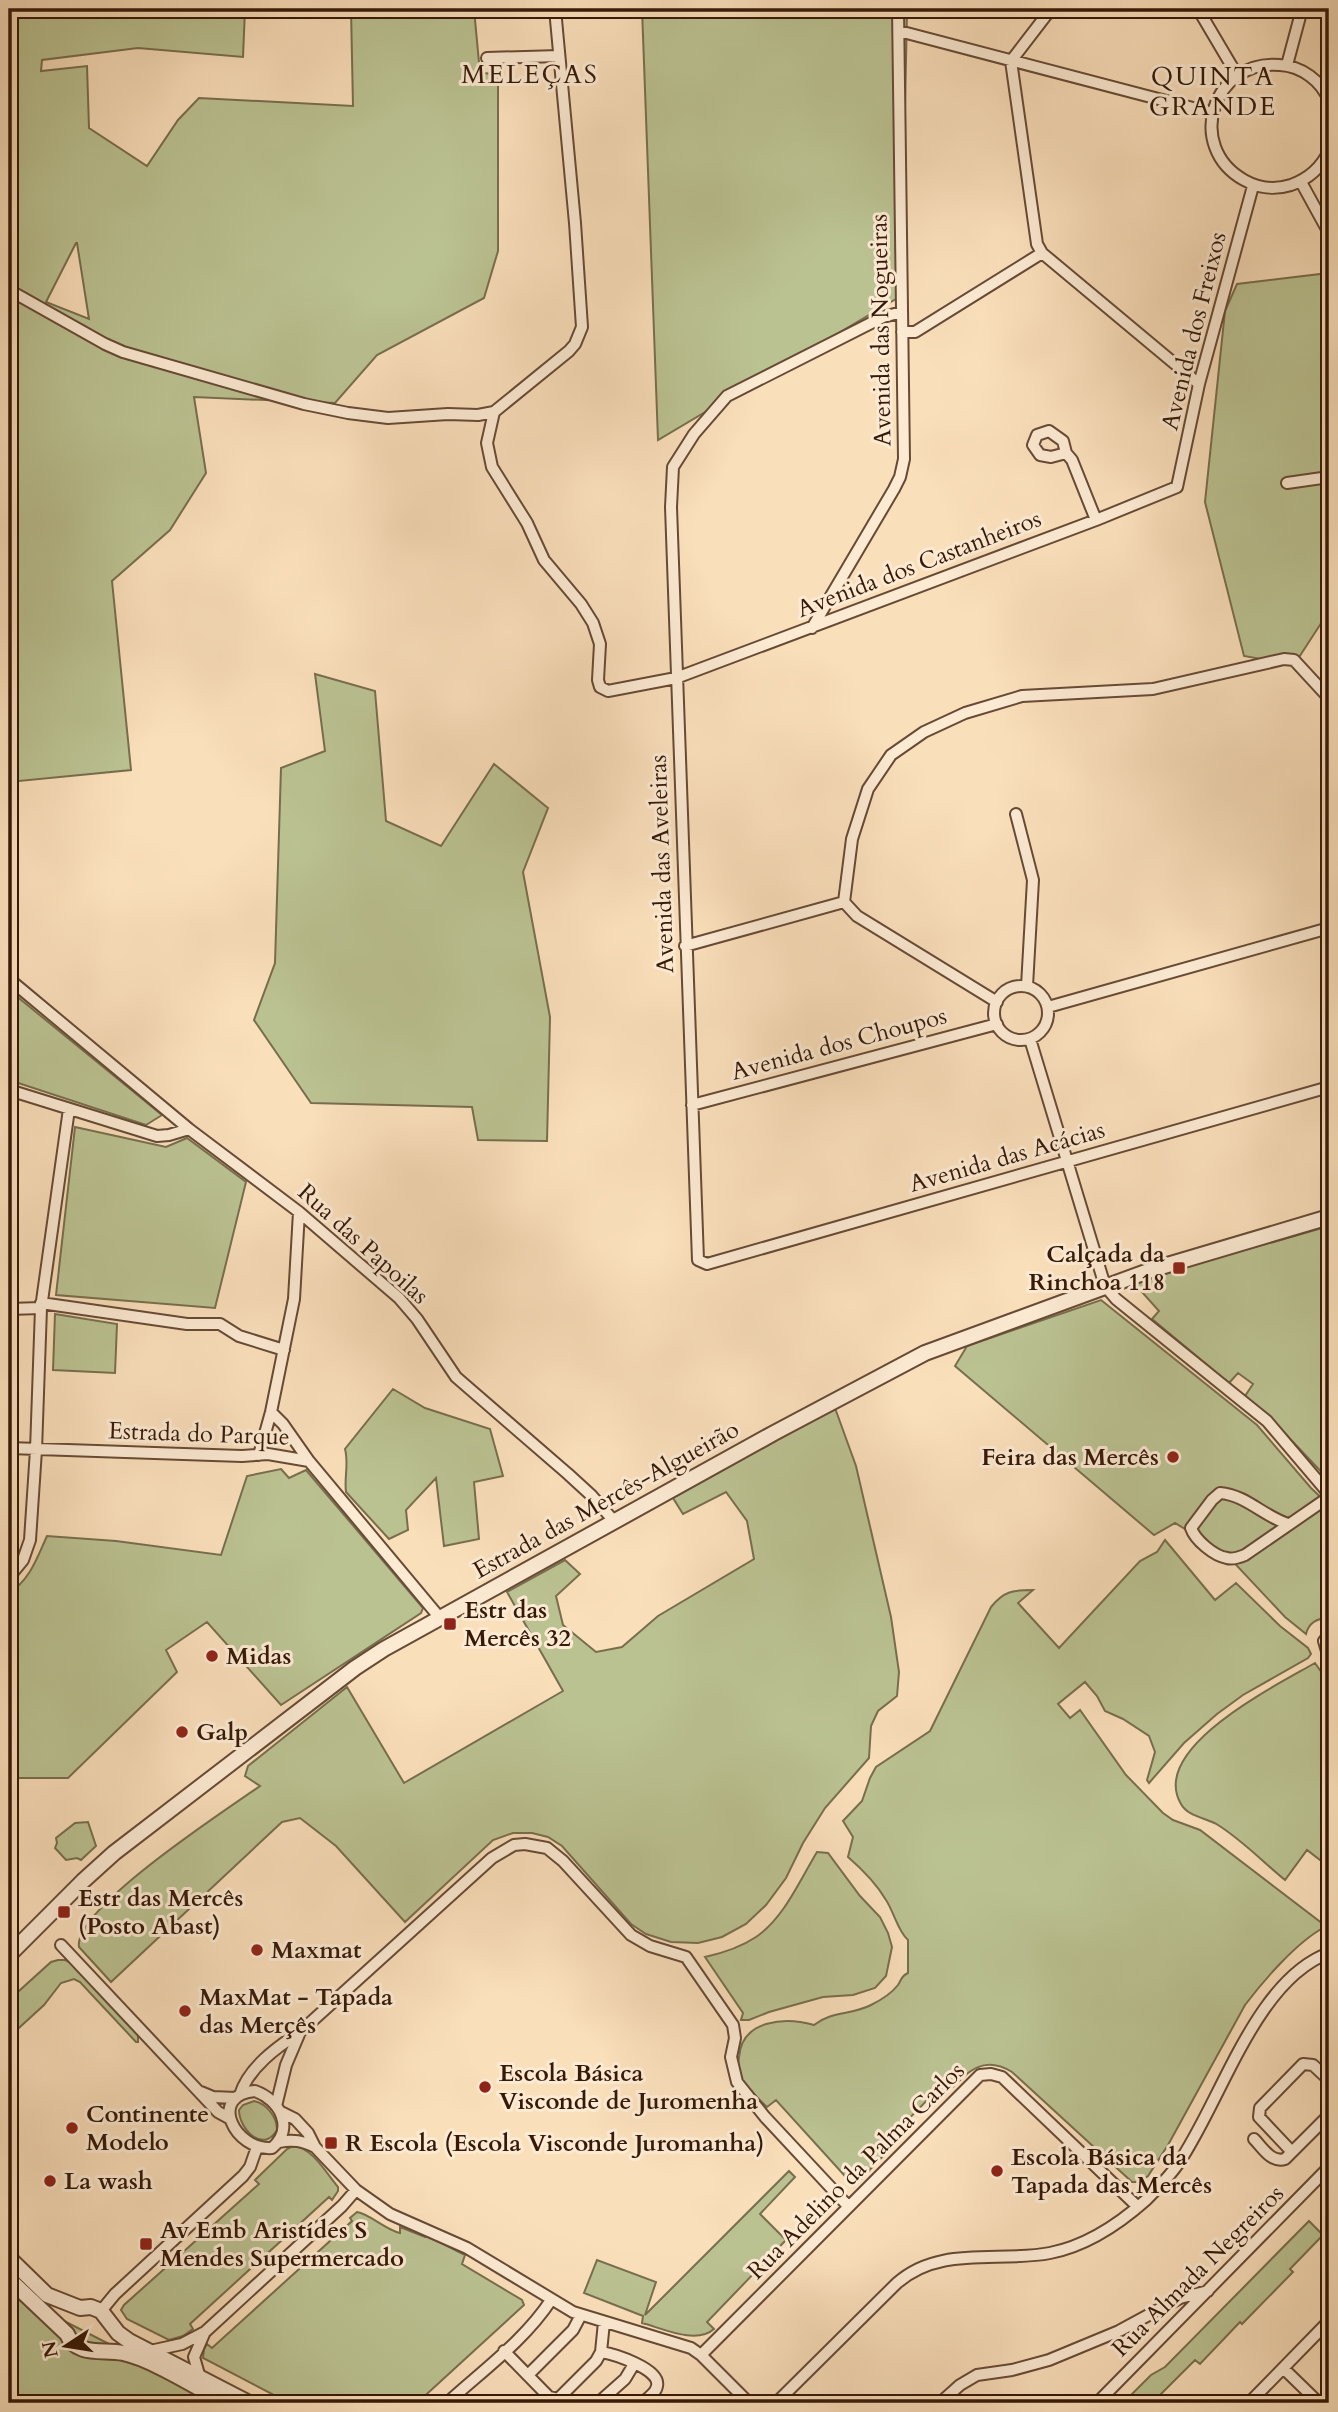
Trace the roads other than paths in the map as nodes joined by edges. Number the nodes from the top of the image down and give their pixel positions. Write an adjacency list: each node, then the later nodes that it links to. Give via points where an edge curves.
1 (555, 9): 7 (street)
2 (898, 9): 6 (street, Avenida das Nogueiras)
3 (1051, 9): 9 (street)
4 (1198, 9): 11 (street)
5 (1302, 9): 10 (street)
6 (899, 31): 9 (street); 20 (street, Avenida das Nogueiras)
7 (559, 57): 8 (street); 23 (street, via 582,327 569,351)
8 (487, 58)
9 (1011, 61): 13 (street); 18 (street)
10 (1287, 65): 11 (street, via 1269,64); 12 (street, via 1303,71)
11 (1237, 75): 13 (street, via 1225,86)
12 (1329, 97)
13 (1212, 113): 16 (street, via 1211,131 1223,163)
14 (1329, 151): 15 (street)
15 (1301, 182): 16 (street, via 1285,187); 17 (street)
16 (1254, 186): 22 (street, Avenida dos Freixos)
17 (1329, 233)
18 (1042, 254): 21 (street, via 915,331); 22 (street)
19 (9, 290): 23 (street, via 123,352 304,404 388,418)
20 (902, 312): 21 (street, Avenida das Nogueiras); 30 (street, Avenida das Aveleiras, via 883,317 727,396 673,467)
21 (902, 332): 29 (street, Avenida das Nogueiras, via 904,459 900,477)
22 (1199, 384): 27 (street, Avenida dos Freixos)
23 (494, 412): 30 (street, Avenida dos Castanheiros, via 487,443 492,467 544,560 593,623 600,644 600,687 619,690)
24 (1066, 453): 28 (street)
25 (1329, 477): 26 (street)
26 (1287, 483)
27 (1177, 487): 28 (street, Avenida dos Castanheiros)
28 (1096, 520): 29 (street, Avenida dos Castanheiros)
29 (813, 628): 30 (street, Avenida dos Castanheiros)
30 (676, 678): 35 (street, Avenida das Aveleiras)
31 (1329, 698): 33 (street, via 1294,660 1284,659 1153,689 1022,696 965,713 924,732 891,755 868,789 852,839)
32 (1016, 814): 37 (street, via 1033,880)
33 (844, 902): 35 (street); 38 (street, via 857,916)
34 (1329, 928): 39 (street)
35 (685, 946): 44 (street, Avenida das Aveleiras)
36 (9, 979): 46 (street, Rua das Papoilas)
37 (1027, 986): 38 (street, via 1009,989); 39 (street, via 1041,994)
38 (997, 1002): 40 (street)
39 (1048, 1007): 41 (street, via 1047,1023)
40 (997, 1024): 41 (street, via 1014,1039); 44 (street, Avenida dos Choupos)
41 (1030, 1039): 47 (street)
42 (1329, 1087): 47 (street, Avenida das Acácias)
43 (9, 1090): 45 (street)
44 (692, 1105): 50 (street, Avenida das Aveleiras)
45 (69, 1108): 46 (street, via 157,1136); 52 (street)
46 (189, 1129): 48 (street, Rua das Papoilas)
47 (1068, 1161): 50 (street, Avenida das Acácias, via 707,1264); 51 (street)
48 (299, 1212): 54 (street, via 294,1299); 61 (street, Rua das Papoilas, via 399,1298 456,1377 568,1474)
49 (1329, 1217): 51 (street, Estrada das Mercês-Algueirão)
50 (698, 1260)
51 (1105, 1286): 60 (street, via 1267,1421); 61 (street, Estrada das Mercês-Algueirão, via 925,1353)
52 (41, 1306): 53 (street); 54 (street, via 220,1324 239,1336); 57 (street)
53 (9, 1309)
54 (284, 1350): 55 (street)
55 (271, 1412): 58 (street); 59 (street)
56 (9, 1448): 57 (street, Estrada do Parque)
57 (36, 1450): 58 (street, Estrada do Parque); 63 (street, via 30,1540 23,1560)
58 (259, 1455): 59 (street, Estrada do Parque)
59 (309, 1461): 64 (street, Estrada do Parque)
60 (1329, 1495): 62 (street)
61 (614, 1521): 64 (street, Estrada das Mercês-Algueirão)
62 (1288, 1524): 62 (street, via 1245,1555 1227,1559 1194,1537 1191,1528 1220,1493 1242,1498)
63 (9, 1577)
64 (440, 1618): 69 (street, Estrada das Mercês-Algueirão, via 365,1661 114,1853)
65 (1329, 1634): 66 (street, via 1324,1641)
66 (1329, 1658)
67 (61, 1945): 72 (street)
68 (1329, 1953): 85 (street, via 1298,1972 1262,2011 1178,2164)
69 (9, 1955)
70 (300, 2032): 73 (street, via 248,2076); 74 (street, via 286,2065); 84 (street, via 492,1858 514,1846 537,1845 558,1855 631,1935 686,1956 733,2025 736,2038 731,2057 737,2081)
71 (1329, 2080): 81 (street, via 1313,2064 1303,2064 1261,2108 1259,2117)
72 (201, 2092): 73 (street, via 213,2097); 76 (street)
73 (238, 2096): 74 (street, via 255,2091 265,2094); 76 (street)
74 (279, 2109): 78 (street, via 284,2133); 80 (street, via 295,2119)
75 (1329, 2115): 81 (street)
76 (229, 2118): 79 (street, via 242,2137)
77 (1254, 2139): 81 (street, via 1272,2159 1285,2159)
78 (279, 2142): 79 (street, via 272,2148); 80 (street)
79 (257, 2147): 92 (street, via 243,2176)
80 (315, 2147): 83 (street)
81 (1292, 2152)
82 (1329, 2167): 88 (street, Rua Almada Negreiros)
83 (356, 2190): 89 (street, via 390,2214 467,2248); 98 (street)
84 (848, 2206): 85 (street, Rua Adelino da Palma Carlos, via 971,2081 991,2074 1002,2077); 104 (street, Rua Adelino da Palma Carlos)
85 (1138, 2207): 115 (street, via 1086,2241 1058,2251 957,2258 918,2269 897,2283)
86 (9, 2258): 91 (street, via 47,2295)
87 (9, 2279): 99 (street)
88 (1208, 2291): 90 (street); 97 (street, Rua Almada Negreiros)
89 (551, 2300): 93 (street); 102 (street)
90 (1166, 2306): 97 (street); 116 (street, via 1049,2360 977,2375)
91 (80, 2308): 92 (street); 99 (street, via 67,2323)
92 (101, 2311): 96 (street)
93 (581, 2315): 95 (street); 107 (street, via 573,2330)
94 (1329, 2320): 106 (street)
95 (604, 2322): 103 (street); 104 (street, via 681,2343)
96 (110, 2324): 100 (street, via 110,2334); 101 (street)
97 (1174, 2326): 117 (street, Rua Almada Negreiros)
98 (205, 2332): 101 (street, via 174,2347); 108 (street, via 194,2357)
99 (67, 2333): 100 (street, via 79,2349)
100 (97, 2350): 109 (street, via 132,2356)
101 (148, 2351): 108 (street)
102 (504, 2351): 107 (street); 111 (street)
103 (601, 2352): 105 (street); 107 (street, via 558,2399 549,2398)
104 (701, 2355): 114 (street)
105 (634, 2364): 112 (street, via 625,2379); 113 (street, via 652,2372 658,2381)
106 (1283, 2368): 118 (street); 119 (street)
107 (528, 2375)
108 (200, 2378): 110 (street)
109 (226, 2403)
110 (249, 2403)
111 (447, 2403)
112 (598, 2403)
113 (642, 2403)
114 (750, 2403)
115 (776, 2403)
116 (940, 2403)
117 (1097, 2403)
118 (1249, 2403)
119 (1319, 2403)

